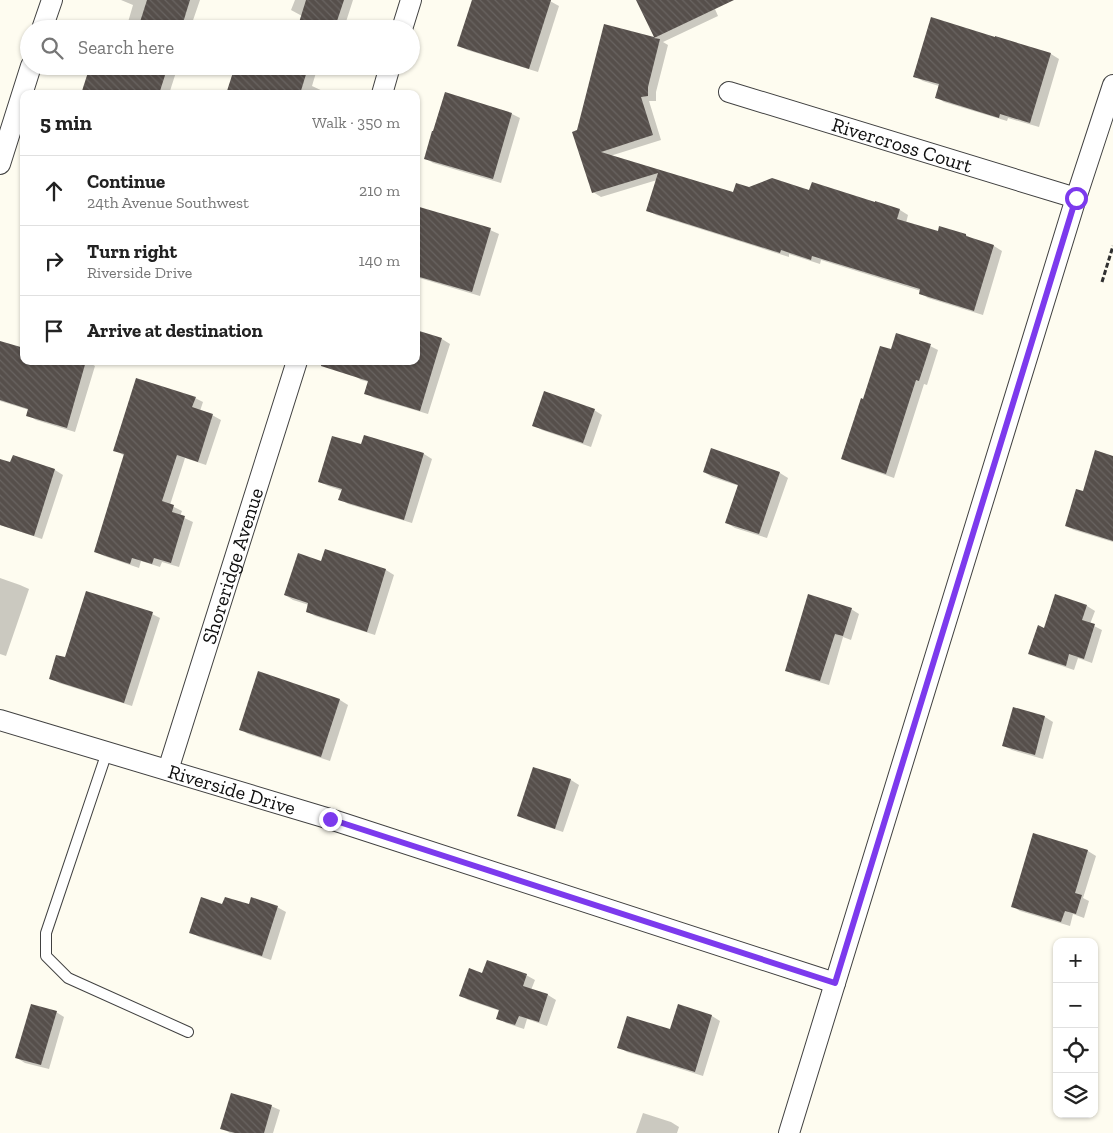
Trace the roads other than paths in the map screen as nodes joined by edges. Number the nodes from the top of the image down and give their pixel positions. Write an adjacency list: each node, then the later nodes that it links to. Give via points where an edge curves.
1 (52, 0): 3 (street)
2 (411, 0): 4 (street)
3 (45, 20)
4 (405, 20)
5 (28, 75): 8 (street)
6 (387, 75): 9 (street)
7 (1113, 84): 13 (street)
8 (23, 90)
9 (383, 90)
10 (729, 92): 13 (street, Rivercross Court)
11 (20, 101): 12 (street)
12 (0, 164)
13 (1076, 198): 18 (street)
14 (296, 365): 17 (street, Shoreridge Avenue)
15 (0, 720): 16 (street, Riverside Drive)
16 (107, 752): 17 (street, Riverside Drive); 19 (lane, via 46,933 46,956 68,978)
17 (168, 770): 18 (street, Riverside Drive, via 330,819)
18 (835, 983): 20 (street)
19 (188, 1032)
20 (789, 1133)

